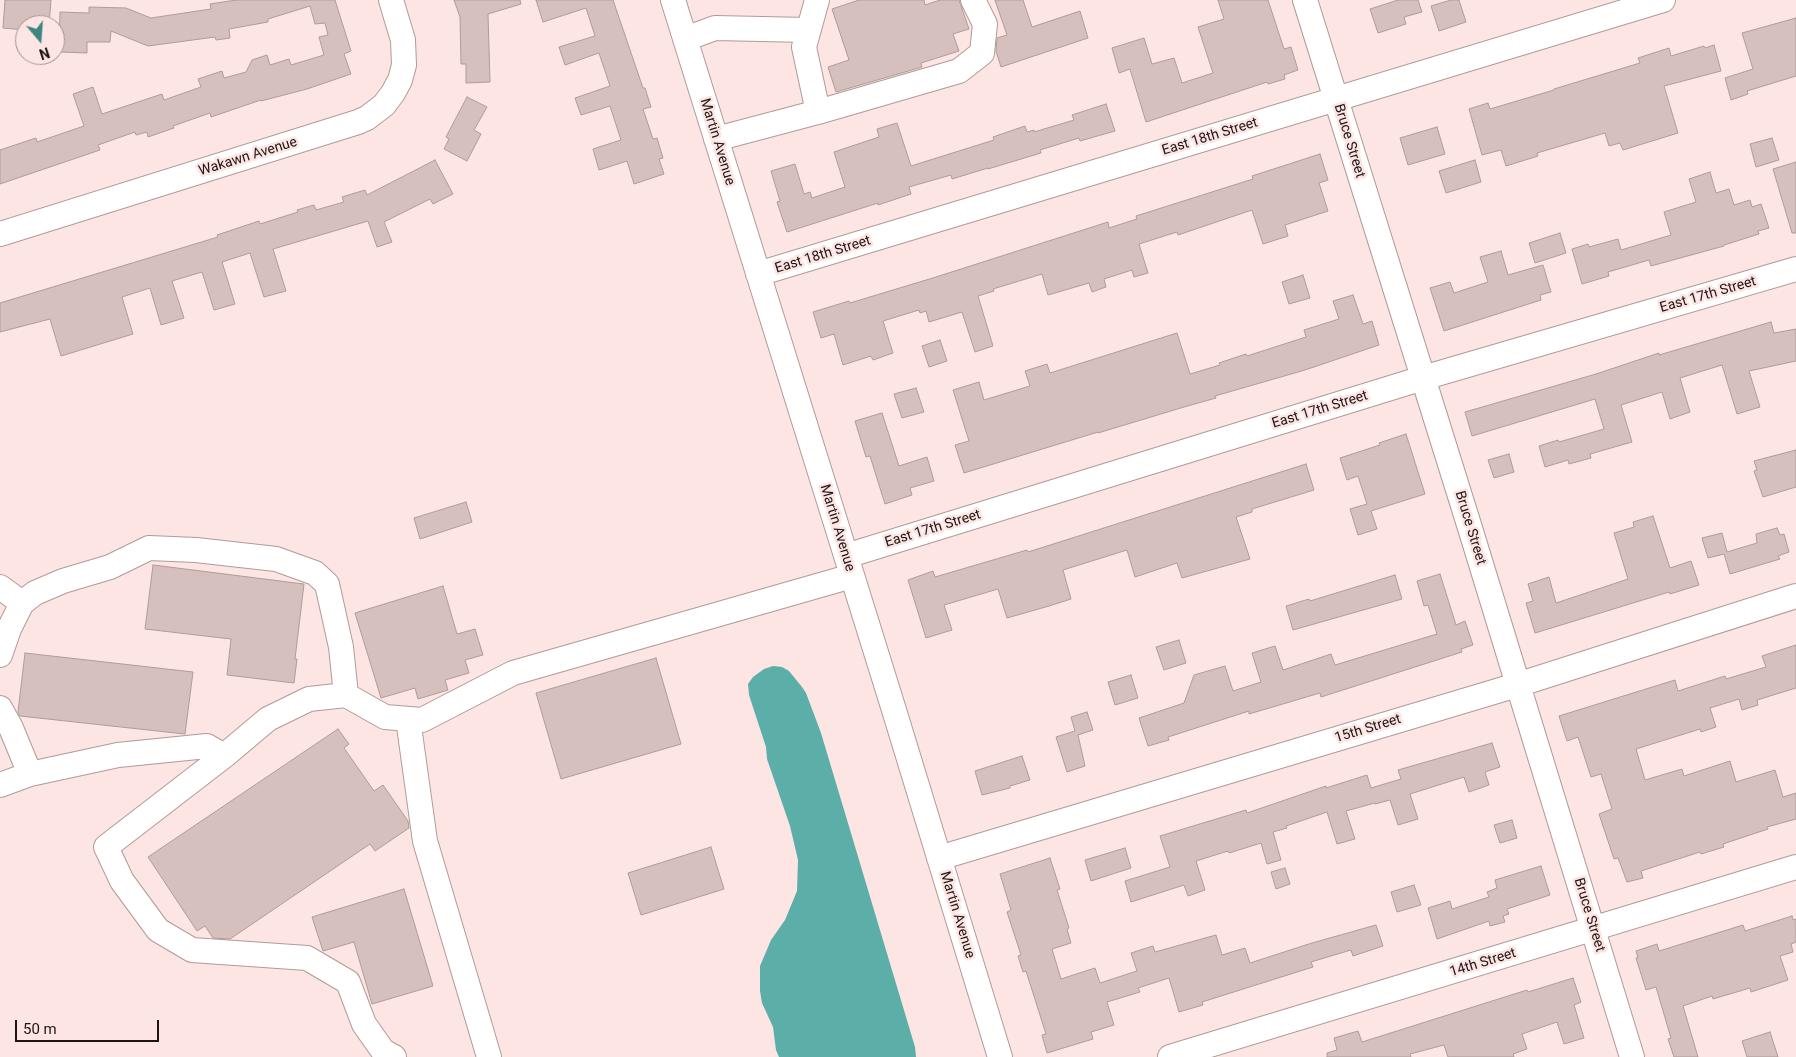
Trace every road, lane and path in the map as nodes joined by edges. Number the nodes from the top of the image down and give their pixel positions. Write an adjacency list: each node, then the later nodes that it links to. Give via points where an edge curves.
1 (391, 0): 12 (street, Wakawn Avenue, via 403,40 404,65 393,93 368,118)
2 (673, 0): 8 (street, Martin Avenue)
3 (817, 0): 7 (street)
4 (973, 0): 10 (street, via 985,24 982,52 959,71)
5 (1305, 0): 9 (street, Bruce Street)
6 (1663, 0): 9 (street, East 18th Street)
7 (808, 30): 8 (street, via 715,28); 10 (street, via 804,47)
8 (685, 38): 11 (street, Martin Avenue)
9 (1336, 99): 14 (street, East 18th Street); 15 (street, Bruce Street)
10 (818, 112): 11 (street)
11 (716, 139): 14 (street, Martin Avenue)
12 (0, 234)
13 (1796, 269): 15 (street, East 17th Street)
14 (758, 274): 16 (street, Martin Avenue)
15 (1423, 378): 16 (street, East 17th Street); 21 (street, Bruce Street)
16 (849, 566): 24 (street, East 17th Street, via 513,673 422,720); 28 (street, Martin Avenue)
17 (0, 587): 19 (street)
18 (1796, 596): 21 (street, 15th Street)
19 (22, 603): 20 (street); 22 (street, via 63,581 110,567 148,548 276,559 315,573 327,584 341,647)
20 (0, 655)
21 (1517, 685): 28 (street, 15th Street); 30 (street, Bruce Street)
22 (346, 695): 24 (street, East 17th Street, via 385,717); 25 (street, via 309,699 268,719)
23 (0, 708): 26 (street)
24 (408, 719): 31 (street, via 425,841)
25 (224, 756): 26 (street, via 207,746 118,755); 32 (street, via 106,847 122,881 158,930 192,950 307,958 348,982 364,1024 383,1051)
26 (30, 774): 27 (street)
27 (0, 785)
28 (939, 858): 33 (street, Martin Avenue)
29 (1796, 867): 30 (street, 14th Street)
30 (1593, 930): 34 (street, 14th Street); 35 (street, Bruce Street)
31 (485, 1056)
32 (394, 1057)
33 (1000, 1057)
34 (1170, 1057)
35 (1632, 1057)

